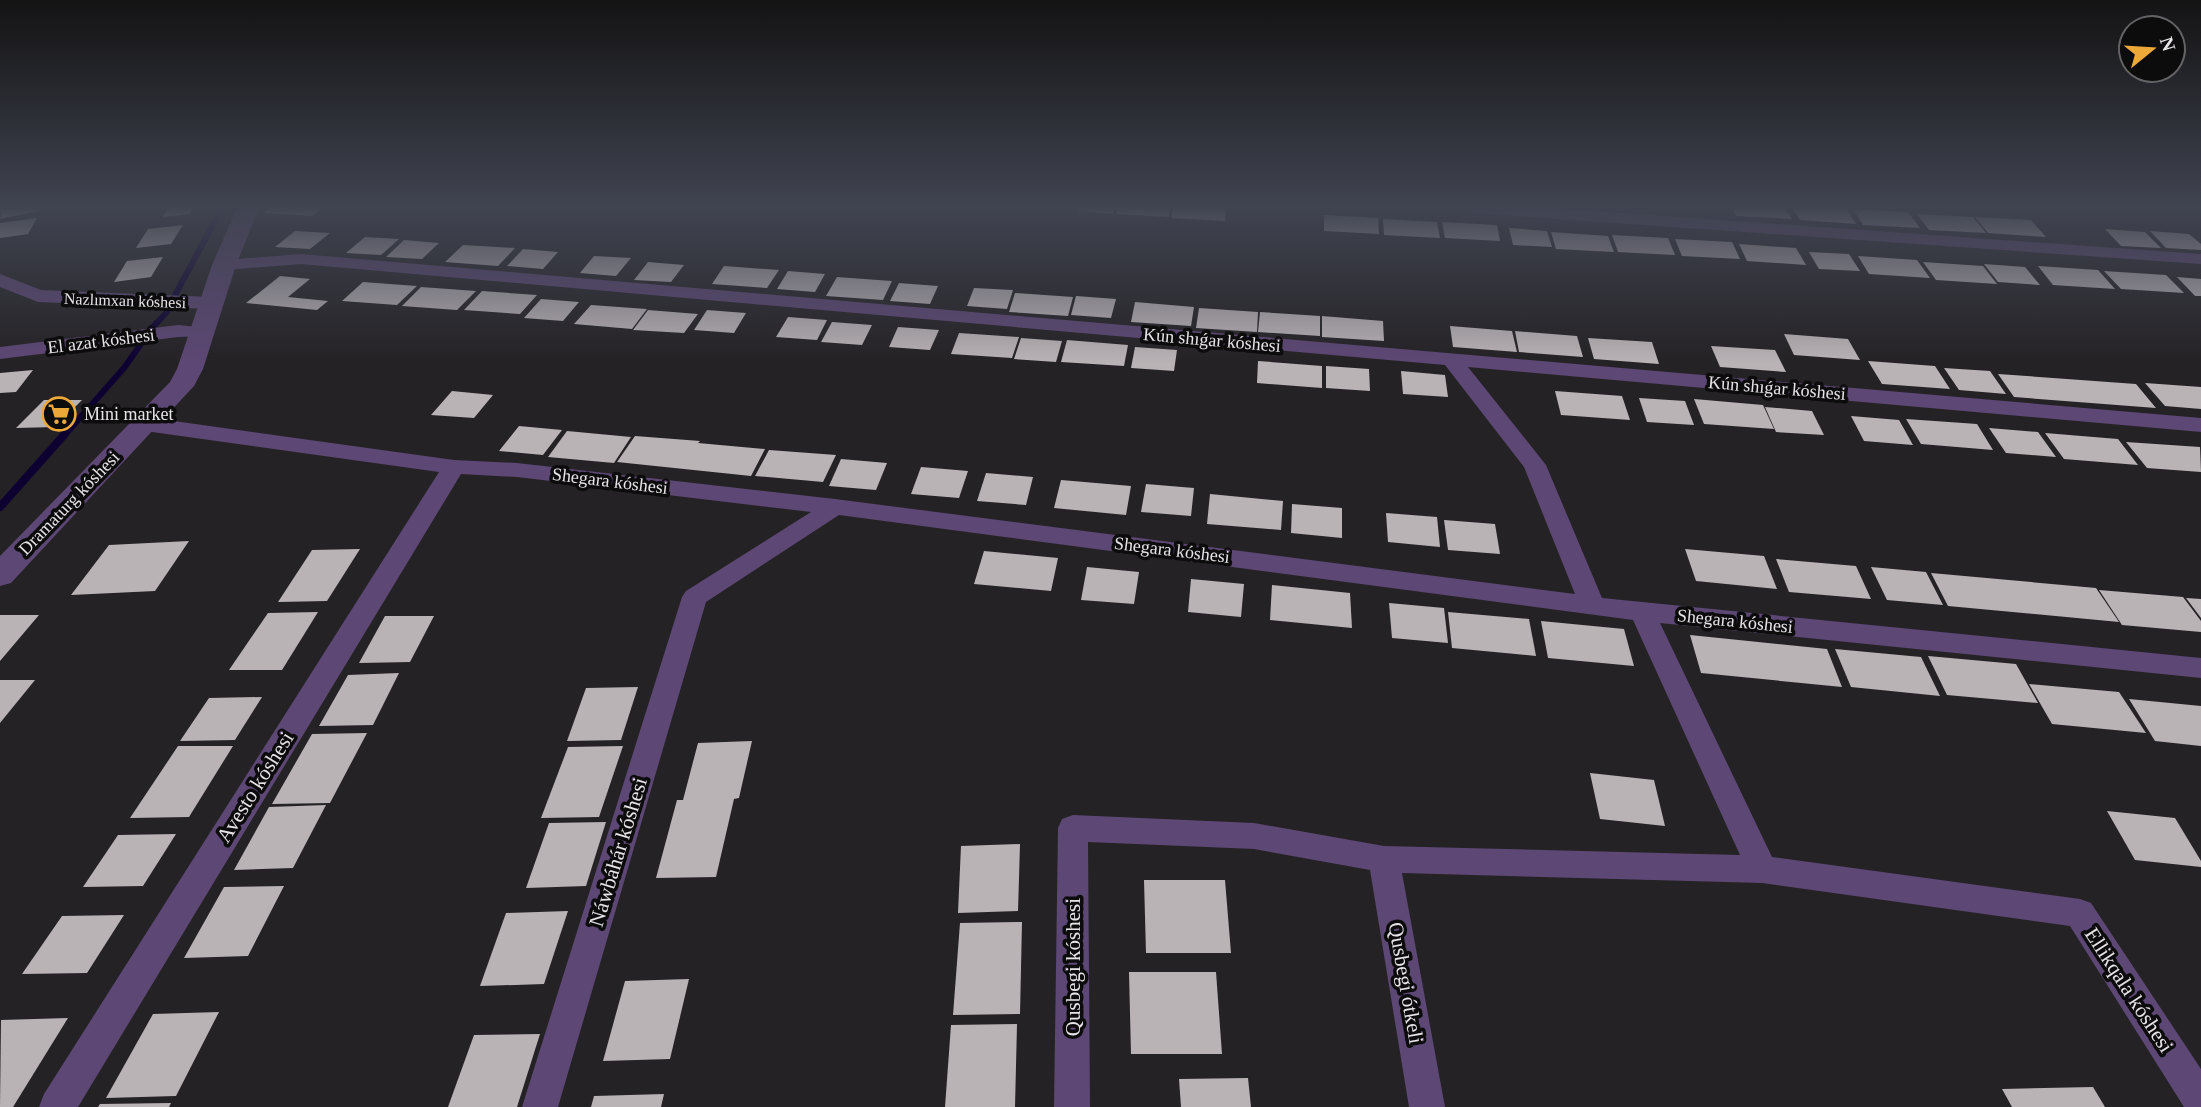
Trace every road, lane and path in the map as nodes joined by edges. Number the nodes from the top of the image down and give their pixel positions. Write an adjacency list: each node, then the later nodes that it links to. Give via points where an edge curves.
1 (226, 260): 4 (street, Dramaturg kóshesi)
2 (293, 260): 4 (street, Kún shıǵar kóshesi)
3 (309, 260): 9 (street, Kún shıǵar kóshesi)
4 (224, 265): 6 (street, Dramaturg kóshesi)
5 (0, 279): 6 (street, Nazlımxan kóshesi, via 38,296)
6 (211, 303): 7 (street, Dramaturg kóshesi)
7 (202, 332): 8 (street, El azat kóshesi); 10 (street, Dramaturg kóshesi, via 181,386)
8 (0, 353)
9 (1452, 360): 11 (street, Kún shıǵar kóshesi); 15 (street, via 1535,465)
10 (145, 424): 12 (street, Shegara kóshesi); 14 (street, Dramaturg kóshesi)
11 (2201, 425)
12 (454, 467): 13 (street, Shegara kóshesi, via 517,470); 21 (street, Avesto kóshesi)
13 (835, 507): 15 (street, Shegara kóshesi); 22 (street, Náwbáhár kóshesi, via 695,597)
14 (1, 573)
15 (1591, 603): 16 (street, Shegara kóshesi)
16 (1642, 612): 17 (street, Shegara kóshesi); 19 (street)
17 (2201, 668)
18 (1384, 859): 19 (street); 23 (street, Qusbegi kóshesi, via 1254,836 1073,828); 24 (street, Qusbegi ótkeli)
19 (1762, 869): 20 (street, Ellikqala kóshesi, via 2080,913)
20 (2201, 1101)
21 (57, 1107)
22 (540, 1107)
23 (1072, 1107)
24 (1427, 1107)

